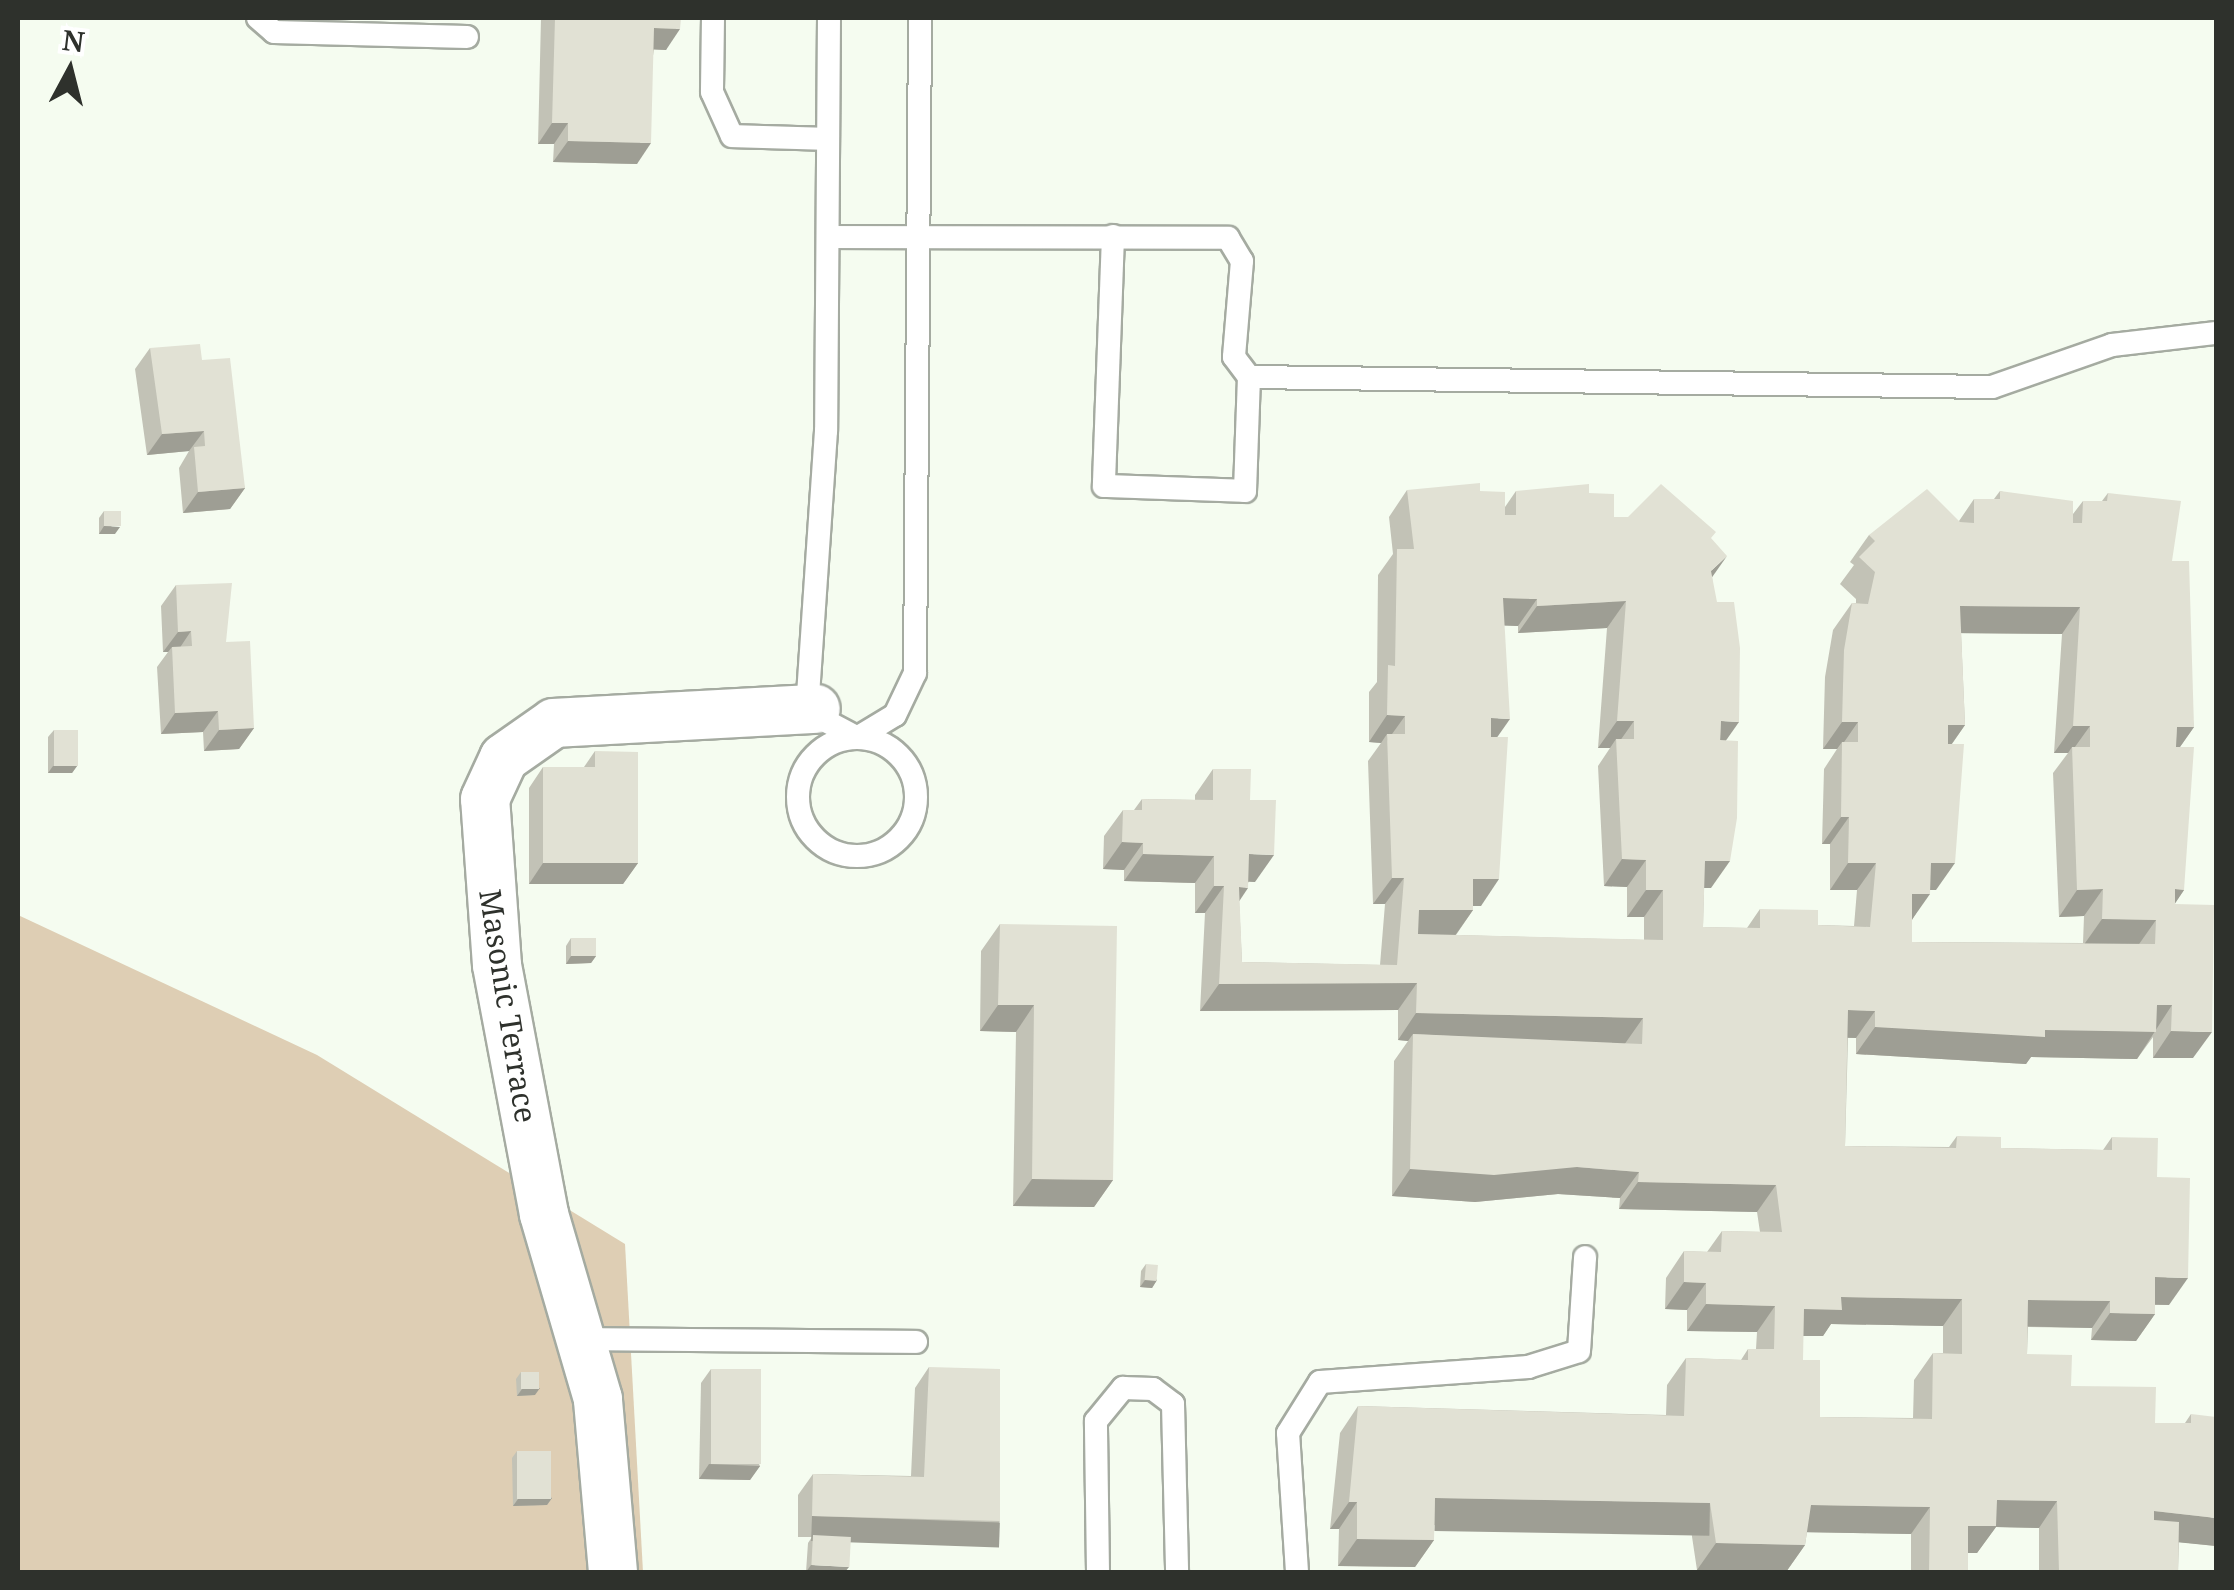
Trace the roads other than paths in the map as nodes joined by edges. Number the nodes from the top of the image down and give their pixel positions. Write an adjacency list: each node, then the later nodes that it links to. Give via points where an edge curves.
1 (258, 18): 5 (lane, via 274,32)
2 (713, 18): 6 (lane, via 712,92 732,136)
3 (830, 18): 6 (lane)
4 (920, 18): 7 (lane)
5 (467, 37)
6 (828, 139): 9 (lane)
7 (919, 234): 8 (lane); 9 (lane); 13 (lane, via 915,673 895,715)
8 (1113, 236): 11 (lane, via 1228,238 1238,246 1234,357); 11 (lane, via 1104,486 1244,490)
9 (828, 237): 12 (lane, via 821,541 807,657)
10 (2216, 333): 11 (lane, via 2112,345 1992,387)
11 (1249, 377)
12 (816, 708): 13 (lane, via 839,733); 15 (street, Masonic Terrace, via 554,723 504,758 489,787 483,853 497,965 544,1214)
13 (858, 738): 13 (lane, via 822,748 797,796 808,831 856,856 890,845 916,798 905,763)
14 (1585, 1256): 20 (lane, via 1579,1351 1528,1367 1320,1382 1288,1433)
15 (584, 1339): 16 (lane); 17 (street, Masonic Terrace, via 598,1399)
16 (916, 1342)
17 (612, 1572)
18 (1098, 1572): 19 (lane, via 1096,1421 1124,1388 1153,1389 1173,1404)
19 (1177, 1572)
20 (1297, 1572)

